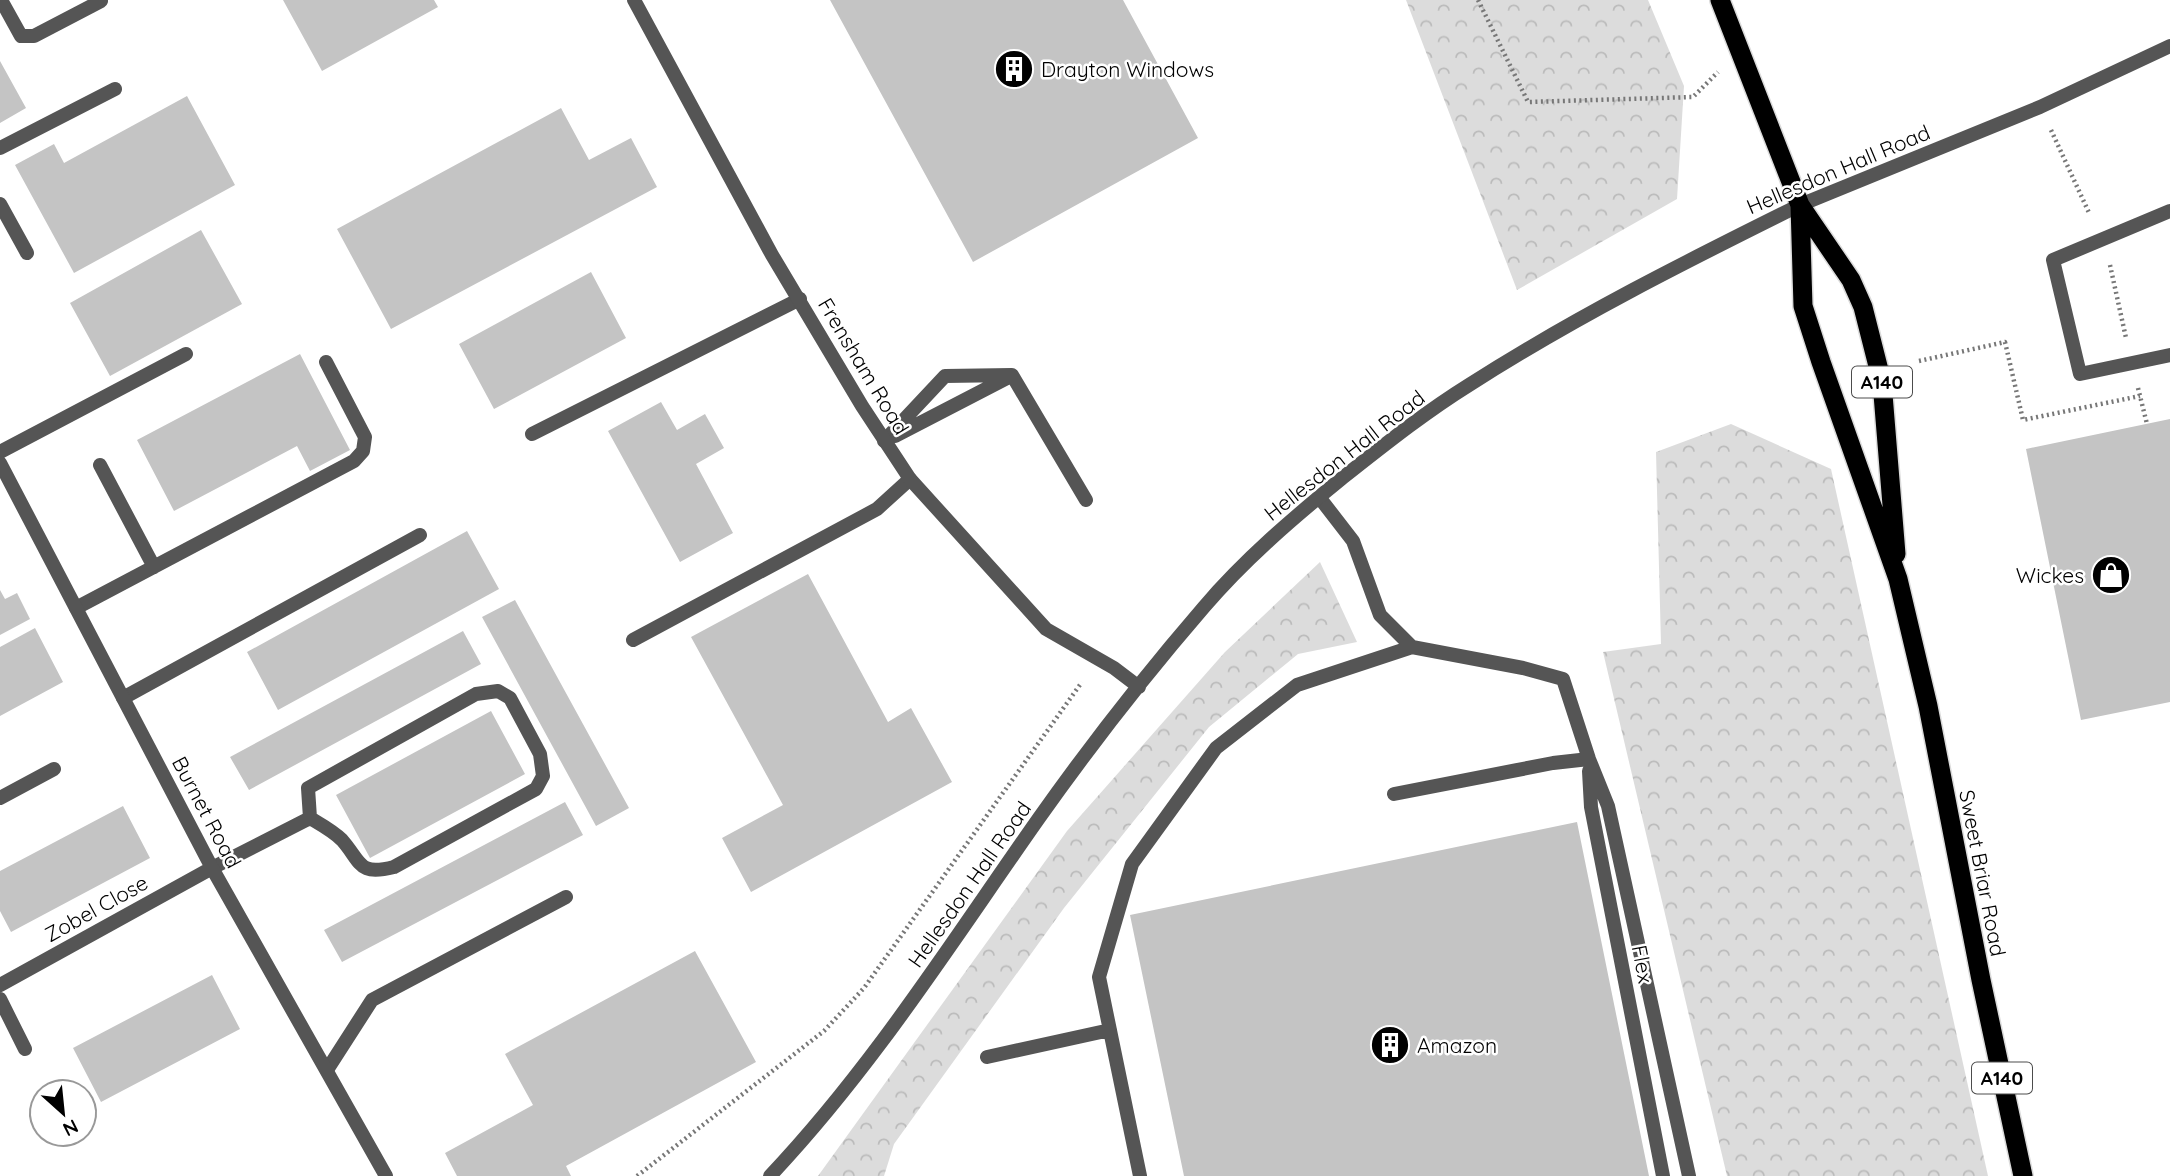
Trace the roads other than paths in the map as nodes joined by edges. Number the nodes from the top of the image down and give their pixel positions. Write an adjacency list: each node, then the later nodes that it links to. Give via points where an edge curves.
1 (1, 0): 4 (street, via 20,36 34,36)
2 (634, 0): 12 (street, Frensham Road)
3 (1720, 0): 9 (highway, Sweet Briar Road / A140)
4 (101, 1)
5 (2170, 46): 9 (street, Hellesdon Hall Road, via 2040,107)
6 (115, 89): 7 (street)
7 (0, 148)
8 (0, 204): 11 (street)
9 (1800, 205): 23 (street, Hellesdon Hall Road, via 1562,328 1457,393); 27 (highway, Sweet Briar Road / A140, via 1803,306); 27 (highway, Sweet Briar Road / A140, via 1851,280 1863,307 1882,382)
10 (2170, 211): 14 (street, via 2053,260 2080,374)
11 (27, 253)
12 (800, 299): 17 (street); 18 (street, Frensham Road)
13 (186, 354): 19 (street)
14 (2170, 355)
15 (326, 362): 26 (street, via 365,437 363,451 354,461)
16 (1012, 375): 18 (street); 18 (street, via 945,376); 24 (street)
17 (532, 434)
18 (884, 441): 22 (street, Frensham Road)
19 (0, 452)
20 (0, 463): 28 (street, Burnet Road)
21 (100, 465): 26 (street)
22 (910, 479): 29 (street, via 877,509); 31 (street, Frensham Road, via 1046,629)
23 (1319, 497): 30 (street, via 1353,541 1380,615); 31 (street, Hellesdon Hall Road, via 1259,549 1205,605)
24 (1086, 500)
25 (420, 534): 32 (street)
26 (155, 567): 28 (street)
27 (1898, 579): 51 (highway, Sweet Briar Road / A140)
28 (76, 608): 32 (street, Burnet Road)
29 (633, 640)
30 (1412, 648): 33 (street, via 1563,680); 42 (street, via 1297,685 1216,748 1132,863 1099,977)
31 (1139, 687): 47 (street, Hellesdon Hall Road, via 1041,815 896,1024)
32 (123, 698): 38 (street, Burnet Road)
33 (1589, 760): 35 (street); 49 (street, Flex, via 1591,807); 50 (street, via 1608,806)
34 (54, 769): 36 (street)
35 (1394, 794)
36 (0, 798)
37 (310, 818): 37 (street, via 308,788 476,694 498,691 510,698 540,754 543,776 536,789 394,867 374,872 361,865 340,838); 38 (street, Zobel Close)
38 (212, 868): 40 (street, Zobel Close); 45 (street, Burnet Road)
39 (566, 897): 45 (street, via 372,1000)
40 (0, 985)
41 (0, 999): 43 (street)
42 (1110, 1030): 44 (street); 48 (street)
43 (25, 1049)
44 (987, 1057)
45 (327, 1070): 46 (street, Burnet Road)
46 (386, 1176)
47 (771, 1176)
48 (1140, 1176)
49 (1663, 1176)
50 (1689, 1176)
51 (2023, 1176)

